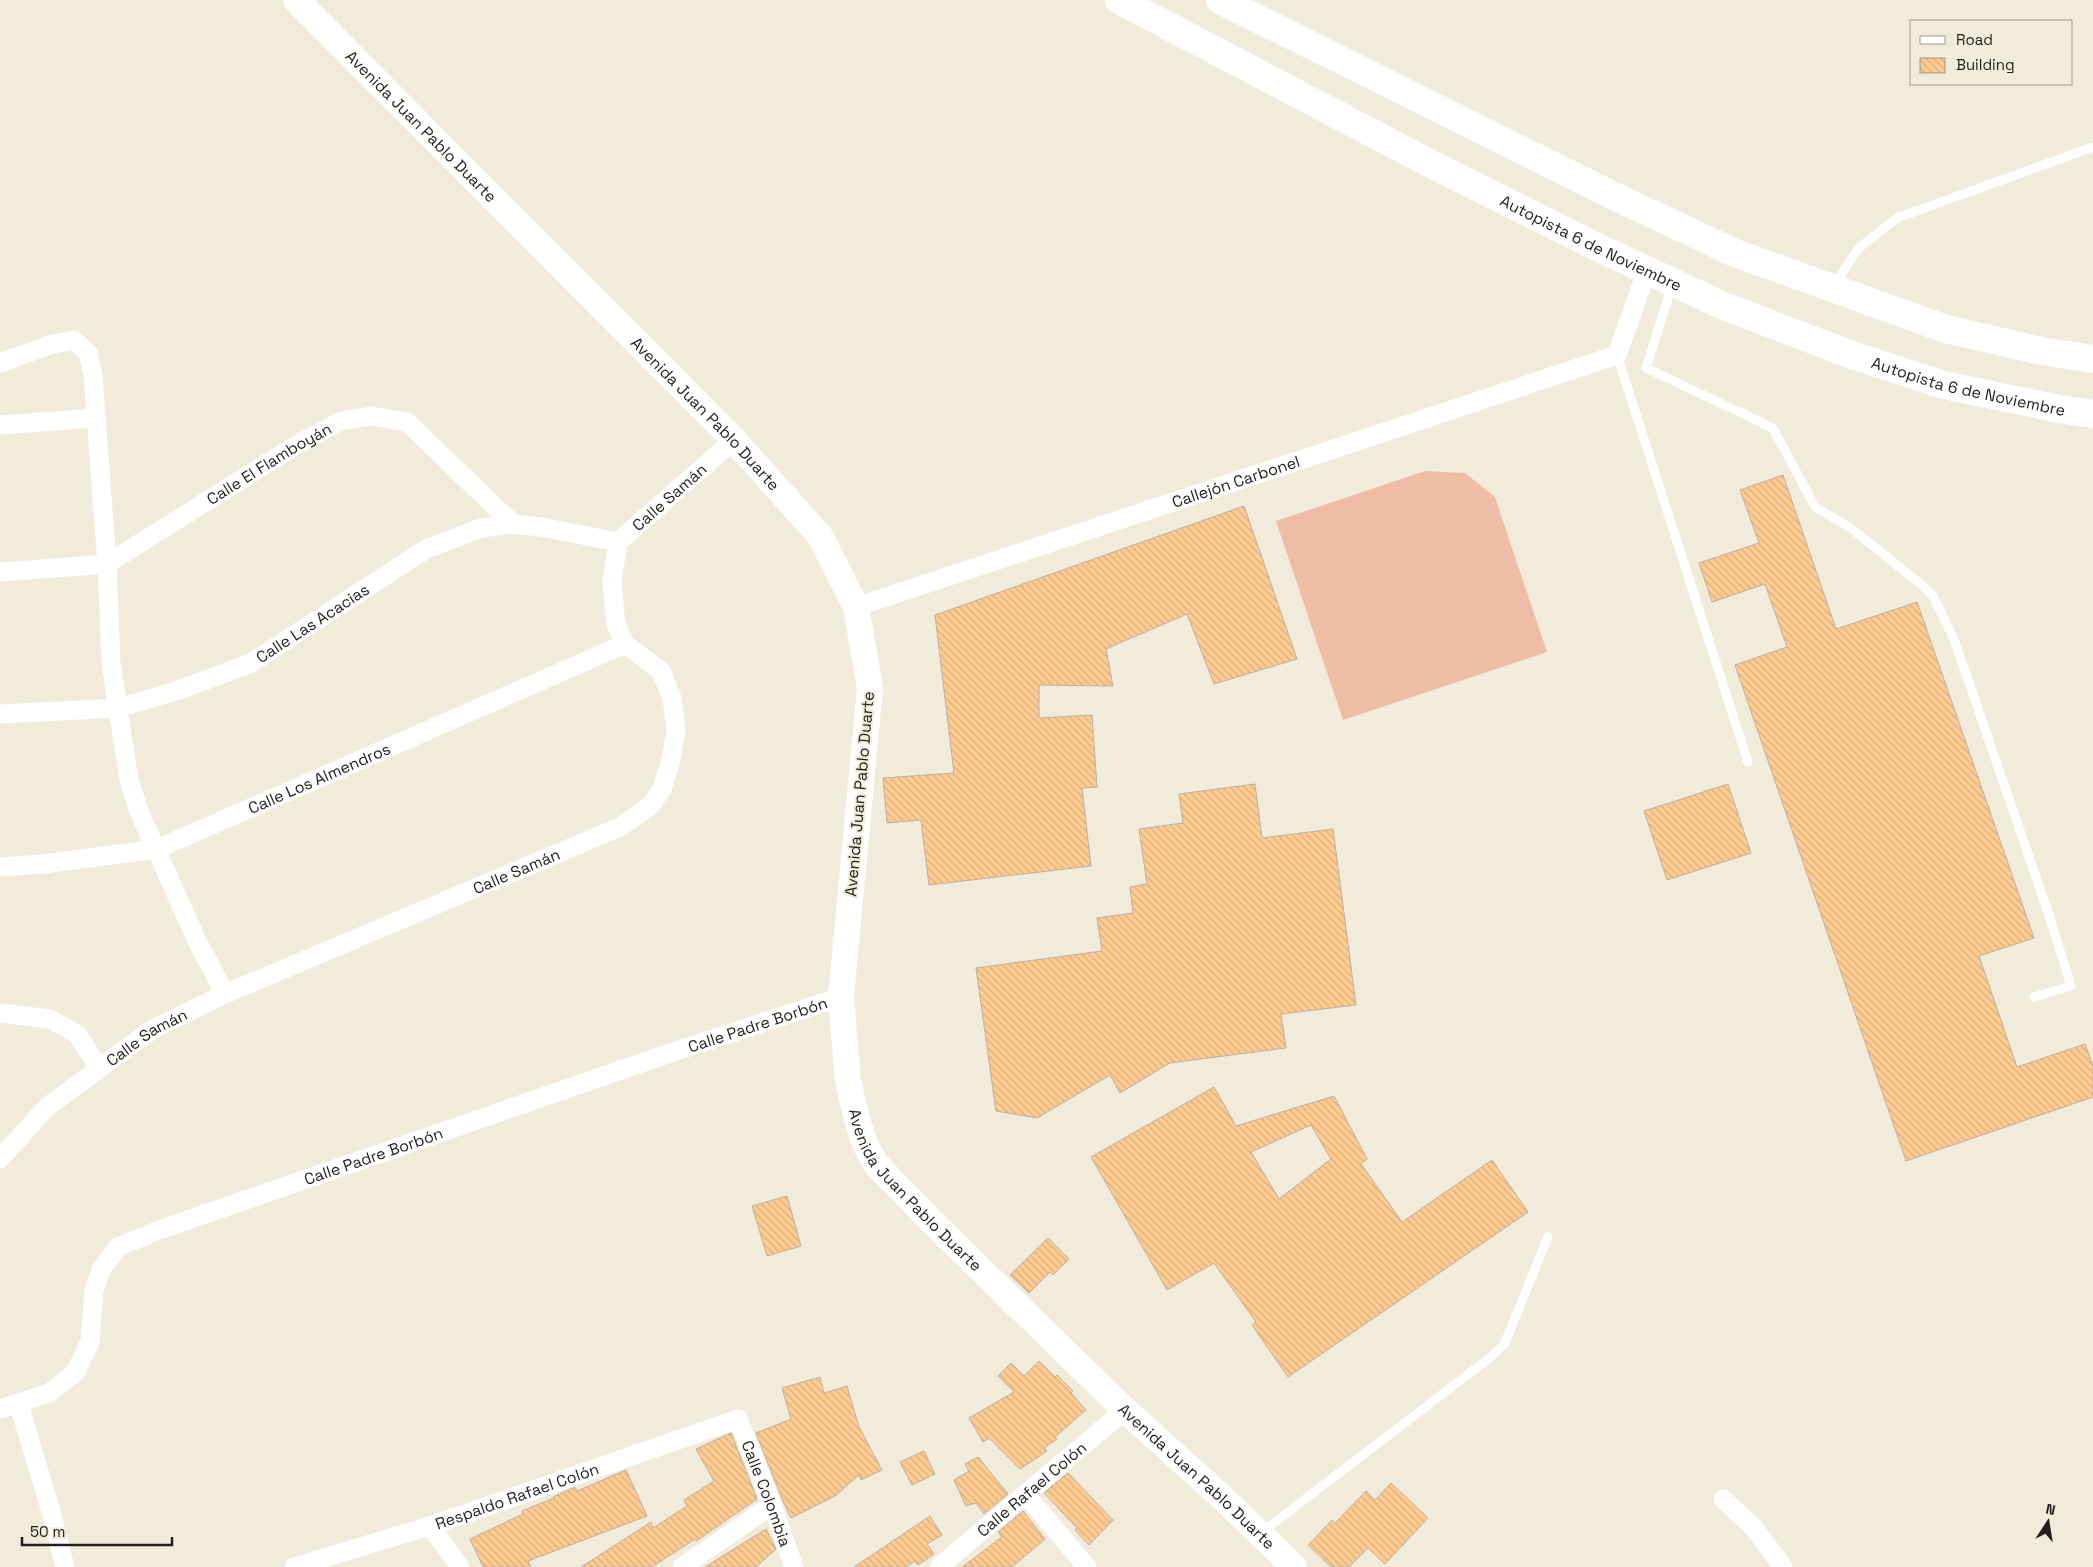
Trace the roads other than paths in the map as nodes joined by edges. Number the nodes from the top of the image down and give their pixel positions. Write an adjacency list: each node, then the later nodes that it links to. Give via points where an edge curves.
1 (296, 0): 14 (main road, Avenida Juan Pablo Duarte)
2 (1119, 0): 5 (highway, Autopista 6 de Noviembre, via 1433,165)
3 (1220, 0): 7 (highway, via 1616,197 1735,253)
4 (2093, 147): 7 (lane, via 1897,218 1859,248)
5 (1647, 270): 6 (highway, Autopista 6 de Noviembre); 8 (street)
6 (1674, 282): 11 (highway, Autopista 6 de Noviembre, via 1724,306 1852,355 1935,382); 28 (lane, via 1646,368 1773,428 1815,507 1852,529 1916,581 1940,607 1964,668 2071,986)
7 (1831, 289): 9 (highway, via 1946,329 2041,351)
8 (1617, 355): 19 (street, Callejón Carbonel); 23 (lane)
9 (2093, 359)
10 (0, 364): 12 (street, via 49,345 74,340 88,353)
11 (2093, 414)
12 (96, 418): 13 (street); 17 (street)
13 (0, 425)
14 (734, 440): 16 (street, Calle Samán); 19 (main road, Avenida Juan Pablo Duarte, via 820,536)
15 (513, 524): 16 (street, Calle Las Acacias); 17 (street, Calle El Flamboyán, via 407,422 371,416 341,421 293,447); 21 (street, Calle Las Acacias, via 482,528 426,549 251,663)
16 (618, 542): 20 (street, Calle Samán, via 612,582 616,624)
17 (107, 564): 18 (street, Calle El Flamboyán); 21 (street, via 111,663)
18 (0, 572)
19 (856, 607): 27 (main road, Avenida Juan Pablo Duarte, via 870,688)
20 (625, 644): 24 (street, Calle Los Almendros); 26 (street, Calle Samán, via 661,671 672,698 676,730 671,760 662,789 650,806 620,827)
21 (119, 708): 22 (street, Calle Las Acacias); 24 (street, via 129,780)
22 (0, 714)
23 (1748, 762)
24 (157, 849): 25 (street, Calle Los Almendros, via 43,864); 26 (street)
25 (0, 866)
26 (225, 994): 30 (street, Calle Samán, via 153,1029)
27 (841, 997): 33 (street, Calle Padre Borbón, via 673,1052 118,1247 101,1270 94,1290 90,1342 75,1374 49,1393); 35 (main road, Avenida Juan Pablo Duarte, via 848,1081 865,1144 876,1164)
28 (2034, 997)
29 (0, 1014): 30 (street, via 50,1019 77,1034)
30 (99, 1068): 31 (street, Calle Samán, via 47,1107)
31 (0, 1159)
32 (1548, 1237): 41 (lane, via 1504,1345)
33 (19, 1405): 34 (street, Calle Padre Borbón); 42 (street)
34 (0, 1409)
35 (1125, 1410): 37 (street, Calle Rafael Colón); 41 (main road, Avenida Juan Pablo Duarte)
36 (738, 1419): 39 (street, Calle Colombia); 40 (street, Respaldo Rafael Colón)
37 (1025, 1494): 47 (street, Calle Rafael Colón); 48 (street)
38 (1723, 1498): 50 (street, via 1754,1528)
39 (772, 1505): 45 (street); 46 (street, Calle Colombia)
40 (430, 1526): 43 (street, Respaldo Rafael Colón); 44 (street)
41 (1260, 1534): 49 (main road, Avenida Juan Pablo Duarte)
42 (65, 1567)
43 (294, 1567)
44 (460, 1567)
45 (682, 1567)
46 (794, 1567)
47 (939, 1567)
48 (1087, 1567)
49 (1294, 1567)
50 (1783, 1567)

